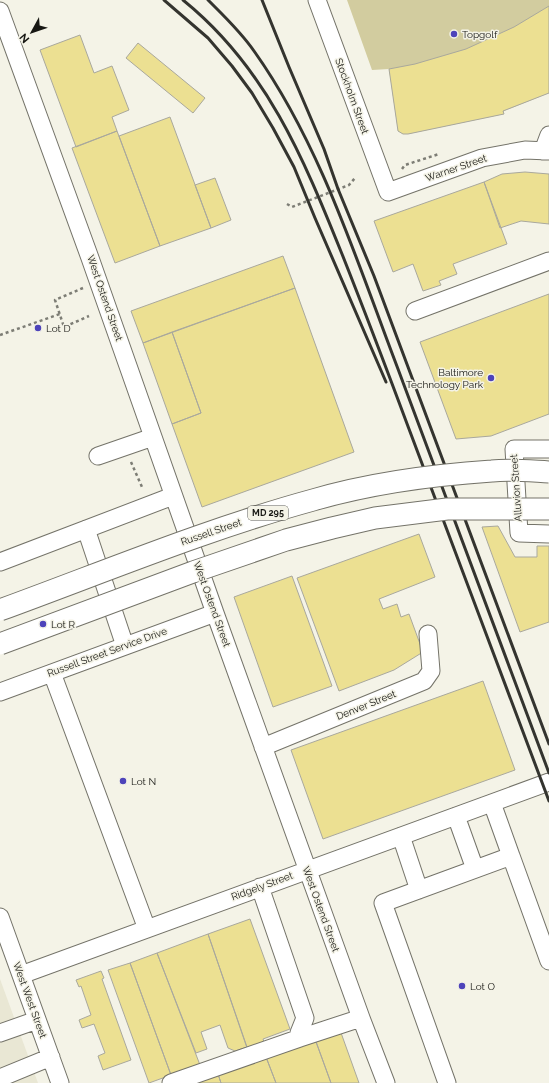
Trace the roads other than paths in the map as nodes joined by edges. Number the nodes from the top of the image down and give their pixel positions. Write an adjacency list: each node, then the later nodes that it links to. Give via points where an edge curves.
1 (317, 0): 5 (street, Stockholm Street)
2 (0, 11): 8 (street, West Ostend Street)
3 (549, 135): 4 (street)
4 (546, 151): 5 (street, Warner Street, via 525,150 482,158)
5 (388, 192)
6 (549, 262): 7 (street)
7 (415, 311)
8 (153, 437): 10 (street); 12 (street, West Ostend Street)
9 (549, 449): 15 (street, Alluvion Street, via 514,449 519,533)
10 (98, 456)
11 (549, 472): 17 (main road, Russell Street / MD 295, bridge, via 493,470 423,477 313,499 181,543)
12 (174, 496): 14 (street); 18 (street, West Ostend Street)
13 (549, 509): 20 (main road, bridge, via 447,509 375,518 332,528 286,540 201,569)
14 (86, 529): 16 (street); 21 (street)
15 (549, 534)
16 (0, 561)
17 (0, 610)
18 (214, 613): 21 (street, Russell Street Service Drive); 24 (street, West Ostend Street)
19 (428, 634): 24 (street, Denver Street, via 431,671 424,681)
20 (0, 644)
21 (125, 646): 22 (street, Russell Street Service Drive)
22 (52, 673): 23 (street, Russell Street Service Drive); 35 (street)
23 (0, 692)
24 (263, 747): 31 (street, West Ostend Street)
25 (549, 782): 26 (street, Ridgely Street)
26 (492, 803): 27 (street, Ridgely Street); 29 (street)
27 (456, 816): 28 (street, Ridgely Street); 30 (street)
28 (400, 836): 31 (street, Ridgely Street); 33 (street)
29 (511, 856): 30 (street); 37 (street)
30 (475, 869): 33 (street)
31 (307, 870): 32 (street, Ridgely Street); 39 (street, West Ostend Street)
32 (260, 887): 35 (street, Ridgely Street); 42 (street, via 305,1018 299,1033)
33 (419, 890): 48 (street, via 383,903)
34 (0, 917): 36 (street, West West Street)
35 (147, 929): 38 (street, Ridgely Street)
36 (4, 940): 38 (street, West West Street)
37 (549, 961)
38 (21, 974): 40 (street, West West Street)
39 (361, 1018): 42 (street); 47 (street, West Ostend Street)
40 (37, 1020): 41 (street); 43 (street, West West Street)
41 (0, 1033)
42 (300, 1038): 46 (street)
43 (51, 1057): 44 (street); 45 (street, West West Street)
44 (0, 1078)
45 (60, 1083)
46 (171, 1083)
47 (386, 1083)
48 (447, 1083)

